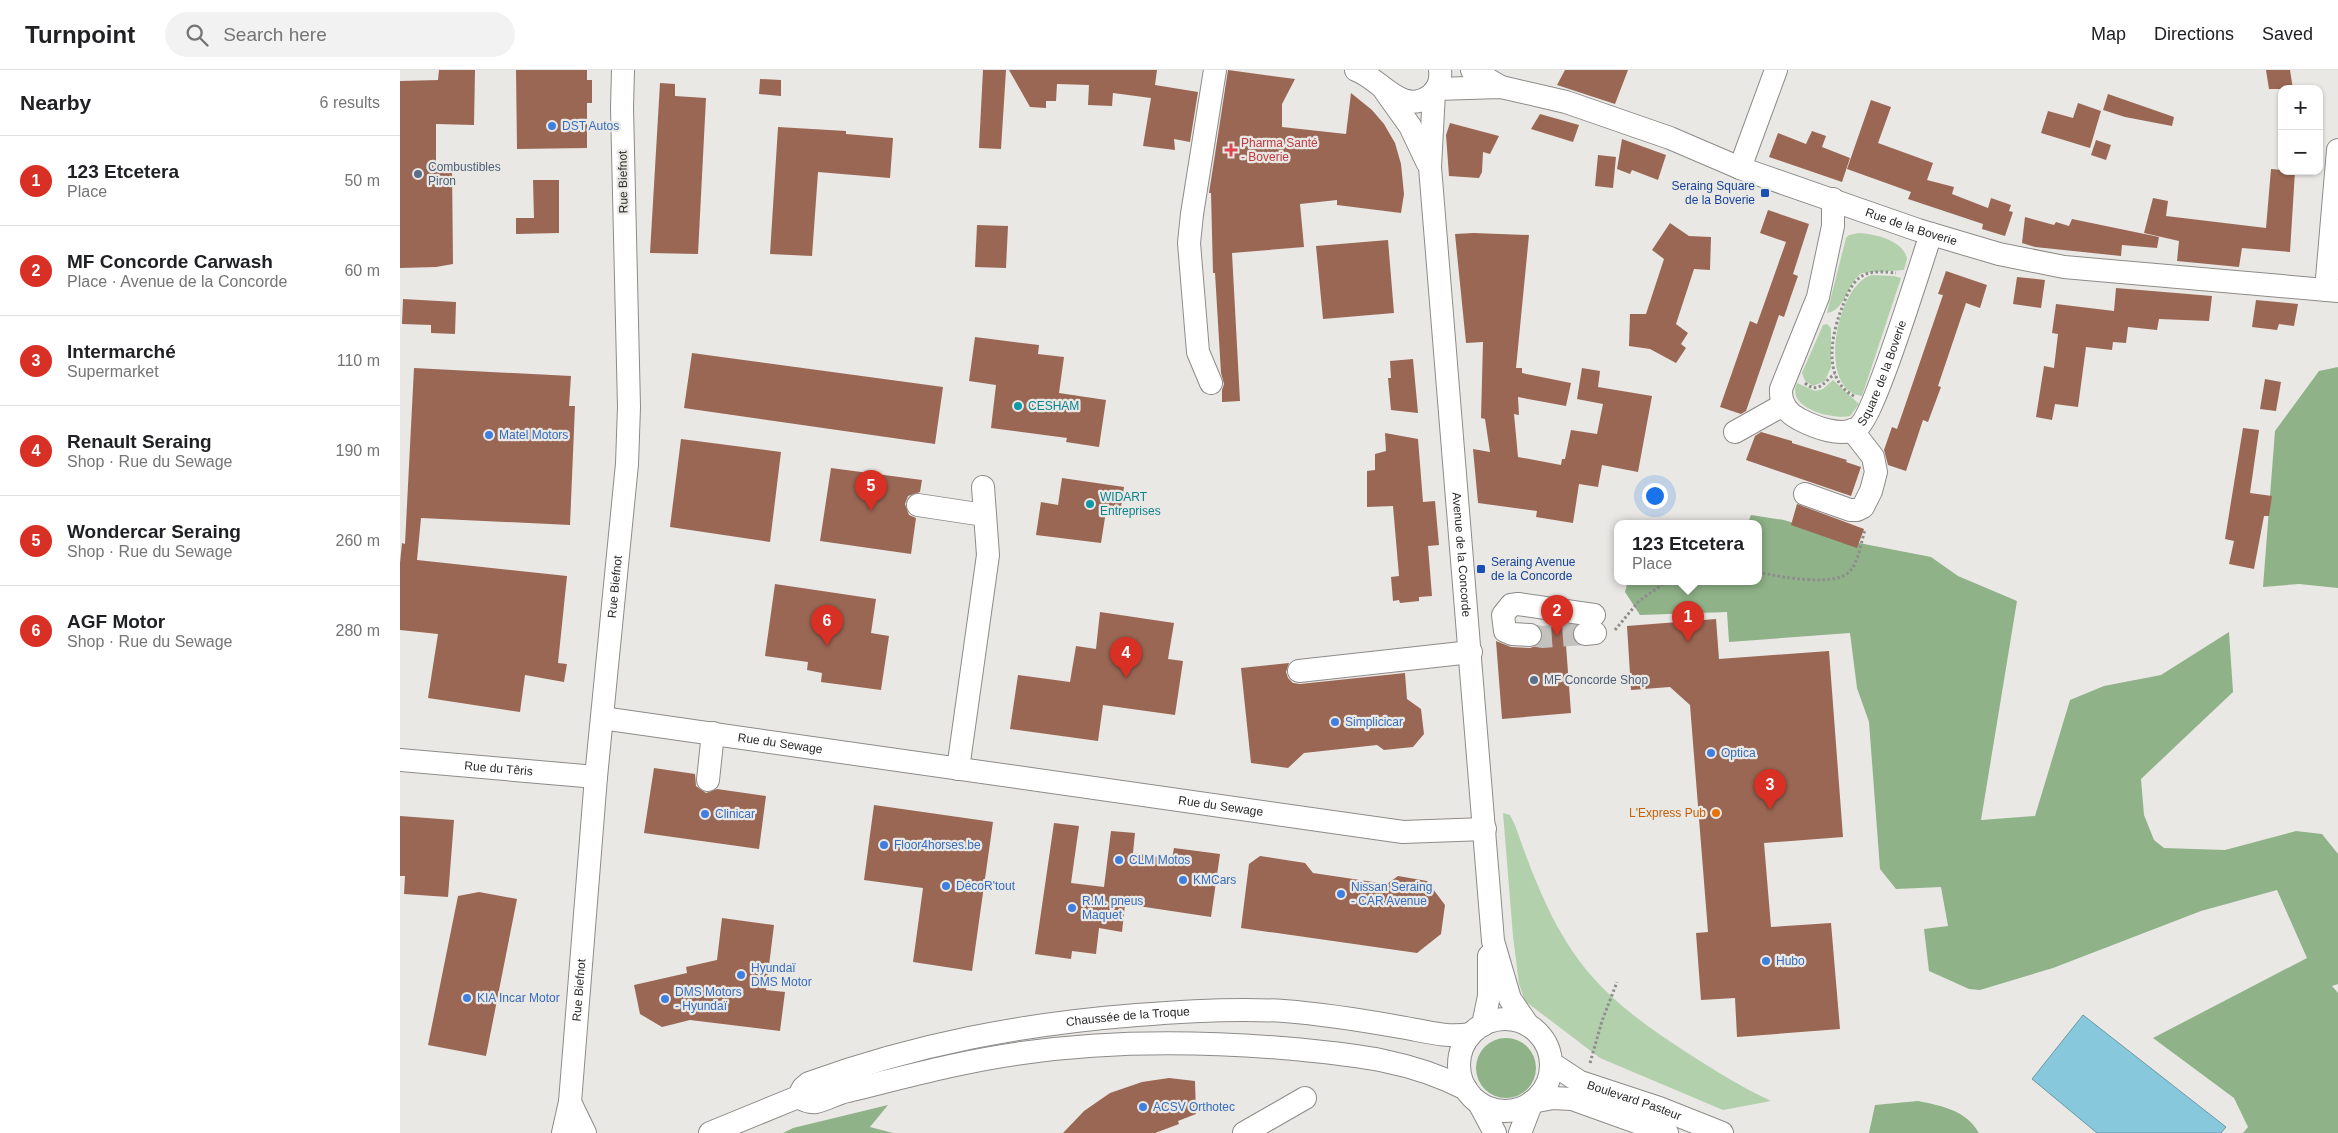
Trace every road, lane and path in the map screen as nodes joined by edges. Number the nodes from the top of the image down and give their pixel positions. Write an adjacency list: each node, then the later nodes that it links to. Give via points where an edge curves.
1 (623, 70): 34 (street, Rue Biefnot, via 629,406 624,502)
2 (1215, 70): 18 (street, via 1189,243 1198,352)
3 (1358, 70): 8 (street, Rue de la Boverie)
4 (1472, 70): 7 (street, Rue de la Boverie)
5 (1776, 70): 11 (street)
6 (1437, 84): 7 (street, Rue de la Boverie); 8 (street, Rue de la Boverie, via 1419,102 1406,101); 10 (street, Avenue de la Concorde)
7 (1501, 87): 11 (street, Rue de la Boverie, via 1566,102 1621,120)
8 (1384, 89): 10 (street, Avenue de la Concorde, via 1410,126)
9 (2338, 150): 15 (street)
10 (1430, 167): 32 (street, Avenue de la Concorde)
11 (1740, 168): 12 (street, Rue de la Boverie)
12 (1833, 199): 13 (street, Rue de la Boverie); 20 (street, via 1833,226 1822,280 1813,311 1784,379 1780,397)
13 (1931, 234): 15 (street, Rue de la Boverie, via 1999,254 2064,267); 21 (street, Square de la Boverie, via 1870,412 1864,422)
14 (1901, 274): 16 (path, via 1867,273 1852,286 1834,332 1832,357)
15 (2332, 290)
16 (1835, 374): 17 (path, via 1818,388 1810,388); 19 (path, via 1845,390)
17 (1800, 378)
18 (1211, 383)
19 (1858, 398)
20 (1783, 405): 21 (street, Square de la Boverie, via 1794,416 1813,424 1838,432); 22 (street)
21 (1852, 430): 26 (street, via 1875,463 1875,481)
22 (1735, 432)
23 (983, 487): 27 (street)
24 (1805, 494): 26 (street, via 1850,510)
25 (918, 505): 27 (street)
26 (1863, 507): 28 (path, via 1866,529 1853,568 1843,577 1826,580)
27 (984, 515): 37 (street, via 988,555)
28 (1762, 573)
29 (1661, 585): 30 (path)
30 (1596, 630): 31 (street, via 1518,604 1511,605 1503,615 1505,631)
31 (1530, 635)
32 (1471, 652): 33 (street); 40 (street, Avenue de la Concorde)
33 (1298, 671)
34 (602, 718): 35 (street, Rue du Sewage); 38 (street, Rue Biefnot)
35 (713, 734): 37 (street, Rue du Sewage); 39 (street)
36 (400, 760): 38 (street, Rue du Têris)
37 (958, 769): 40 (street, Rue du Sewage, via 1403,832)
38 (596, 777): 50 (street, Rue Biefnot)
39 (708, 780)
40 (1485, 829): 41 (street, Avenue de la Concorde)
41 (1493, 941): 43 (street, Avenue de la Concorde, via 1508,994); 44 (street, Avenue de la Concorde, via 1489,959 1489,996)
42 (1617, 982): 46 (path)
43 (1528, 1025): 44 (street, via 1498,1020); 45 (street, via 1543,1041)
44 (1477, 1030): 47 (street, via 1463,1045 1459,1057 1459,1069); 48 (street, Chaussée de la Troque, via 1443,1036 1327,1015 1283,1011 1163,1013 1081,1019 979,1034 886,1057 809,1083)
45 (1551, 1063): 51 (street, via 1542,1093); 59 (street, Boulevard Pasteur, via 1580,1082)
46 (1590, 1066)
47 (1472, 1096): 48 (street, Chaussée de la Troque, via 1422,1069 1372,1059 1259,1046 1168,1042 1022,1053 842,1092 816,1102); 51 (street, via 1492,1109 1506,1111); 56 (street)
48 (798, 1097): 54 (street, Chaussée de la Troque)
49 (1305, 1098): 55 (street)
50 (570, 1102): 52 (street, Rue Biefnot); 53 (street)
51 (1532, 1102): 57 (street); 58 (street, Boulevard Pasteur, via 1572,1099)
52 (563, 1133)
53 (585, 1133)
54 (710, 1133)
55 (1244, 1133)
56 (1496, 1133)
57 (1520, 1133)
58 (1667, 1133)
59 (1722, 1133)

